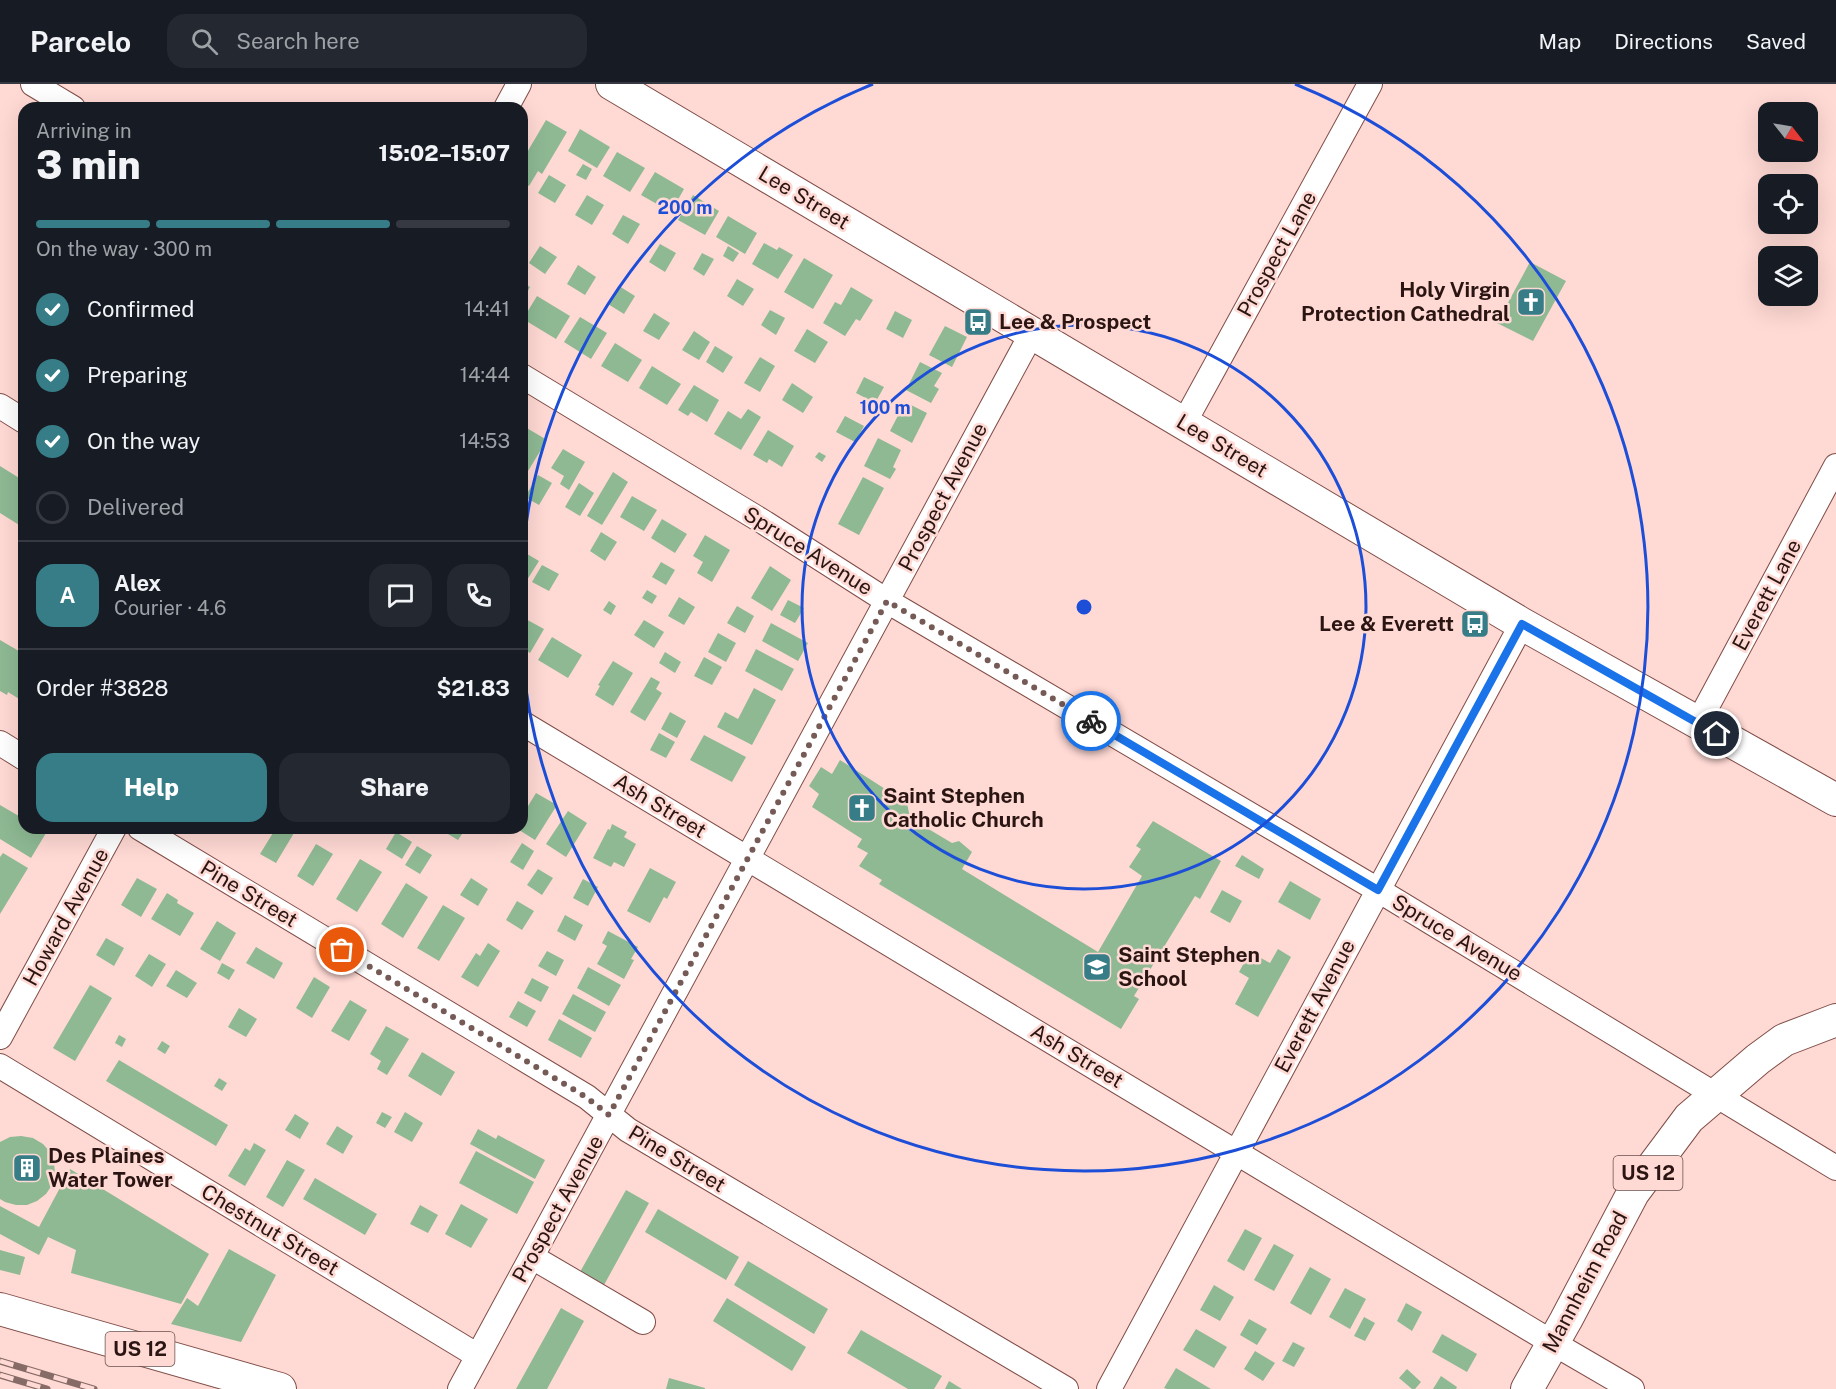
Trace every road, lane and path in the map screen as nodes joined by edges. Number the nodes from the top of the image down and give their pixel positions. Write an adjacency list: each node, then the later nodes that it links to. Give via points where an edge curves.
1 (33, 84): 5 (street)
2 (519, 84): 6 (street)
3 (612, 84): 7 (main road, Lee Street)
4 (1370, 84): 11 (street, Prospect Lane)
5 (63, 102)
6 (509, 102)
7 (1032, 333): 11 (main road, Lee Street); 13 (street, Prospect Avenue)
8 (528, 380): 13 (street, Spruce Avenue)
9 (0, 406): 10 (street)
10 (18, 417)
11 (1184, 423): 14 (main road, Lee Street)
12 (1836, 466): 15 (street, Everett Lane)
13 (887, 601): 22 (street, Prospect Avenue); 23 (street, Spruce Avenue)
14 (1522, 624): 15 (main road, Lee Street); 23 (street, Everett Avenue)
15 (1698, 723): 19 (main road, Lee Street)
16 (528, 727): 22 (street, Ash Street)
17 (0, 744): 18 (street)
18 (18, 754)
19 (1836, 800)
20 (111, 834): 25 (street, Howard Avenue)
21 (150, 834): 28 (street, Pine Street, via 586,1097)
22 (747, 859): 28 (street, Prospect Avenue); 29 (street, Ash Street)
23 (1378, 890): 27 (street, Spruce Avenue); 29 (street, Everett Avenue)
24 (1836, 1020): 27 (main road, Mannheim Road / US 12, via 1784,1040)
25 (0, 1037)
26 (0, 1066): 35 (street, Chestnut Street)
27 (1715, 1096): 30 (street, Spruce Avenue); 34 (main road, Mannheim Road / US 12, via 1689,1118 1633,1193)
28 (609, 1115): 31 (street, Prospect Avenue); 38 (street, Pine Street, via 628,1130)
29 (1237, 1152): 34 (street, Ash Street); 39 (street, Everett Avenue)
30 (1836, 1168)
31 (532, 1257): 33 (street); 35 (street, Prospect Avenue)
32 (0, 1309): 36 (main road, US 12)
33 (643, 1322)
34 (1553, 1343): 40 (main road, Mannheim Road / US 12); 41 (street, Ash Street)
35 (478, 1356): 37 (street, Prospect Avenue)
36 (280, 1389)
37 (460, 1389)
38 (1066, 1389)
39 (1109, 1389)
40 (1527, 1389)
41 (1632, 1389)

